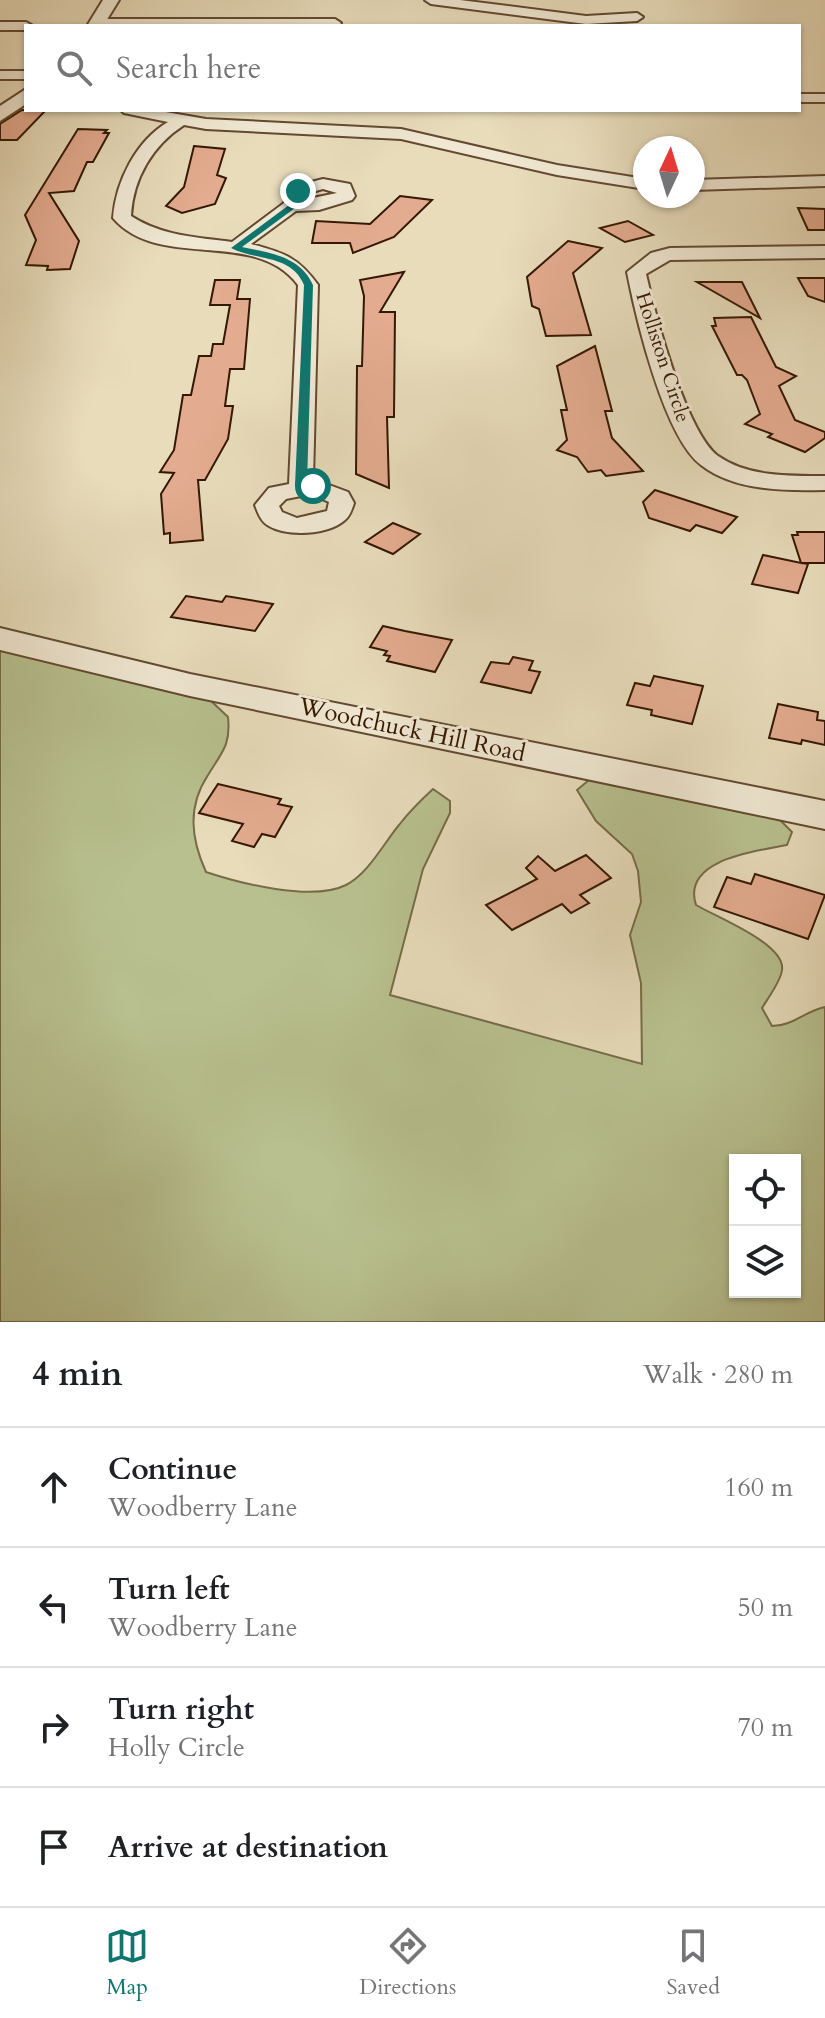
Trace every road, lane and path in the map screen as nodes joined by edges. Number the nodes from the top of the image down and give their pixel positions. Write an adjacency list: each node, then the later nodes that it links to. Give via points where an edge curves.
1 (111, 0): 5 (street)
2 (431, 0): 3 (street, via 586,20)
3 (637, 17)
4 (335, 20): 6 (street)
5 (96, 24): 6 (street)
6 (194, 24)
7 (0, 26): 8 (street)
8 (24, 26)
9 (0, 75): 10 (street)
10 (24, 75)
11 (24, 97): 15 (street)
12 (801, 98): 13 (street)
13 (825, 98)
14 (138, 112): 16 (street)
15 (0, 115)
16 (179, 121): 18 (street, via 388,128 557,170); 21 (street, via 148,147 121,205 122,218 131,227 169,241)
17 (825, 181): 19 (street)
18 (633, 182)
19 (705, 185)
20 (292, 206): 21 (street)
21 (235, 248): 24 (street, via 282,258 303,273 308,285)
22 (825, 252): 23 (street, Holliston Circle, via 670,254 636,272 657,350 690,437 704,457 742,476)
23 (825, 483)
24 (301, 486)
25 (0, 639): 26 (street, Woodchuck Hill Road, via 190,685)
26 (825, 815)

